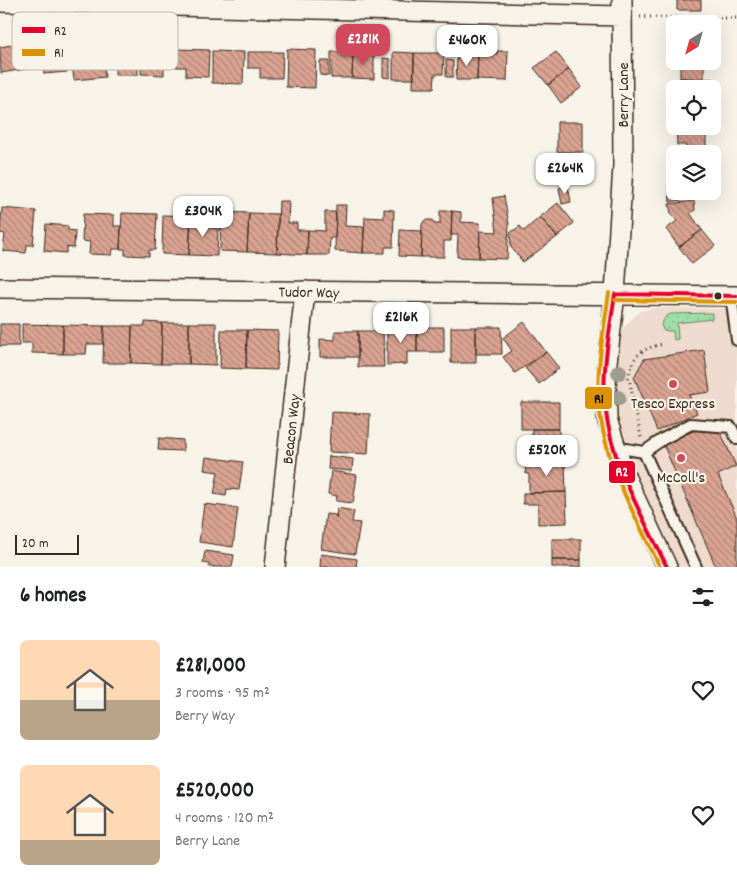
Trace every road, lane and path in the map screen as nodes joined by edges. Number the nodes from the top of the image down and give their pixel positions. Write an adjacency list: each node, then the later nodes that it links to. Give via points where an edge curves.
1 (0, 2): 2 (street)
2 (204, 3): 3 (street)
3 (622, 8): 4 (path); 7 (street, Berry Lane, via 623,166)
4 (737, 18)
5 (0, 288): 6 (street, Tudor Way)
6 (305, 291): 7 (street, Tudor Way); 14 (street, Beacon Way)
7 (614, 294): 8 (street, Tudor Way); 12 (street, Berry Lane, via 606,371 606,419)
8 (734, 296): 9 (lane)
9 (737, 340)
10 (663, 344): 13 (path, via 640,352 629,368)
11 (737, 439): 13 (lane, via 732,427 691,424)
12 (614, 447): 13 (lane); 15 (street, Berry Lane)
13 (644, 452): 16 (lane)
14 (275, 567)
15 (667, 567)
16 (696, 567)

